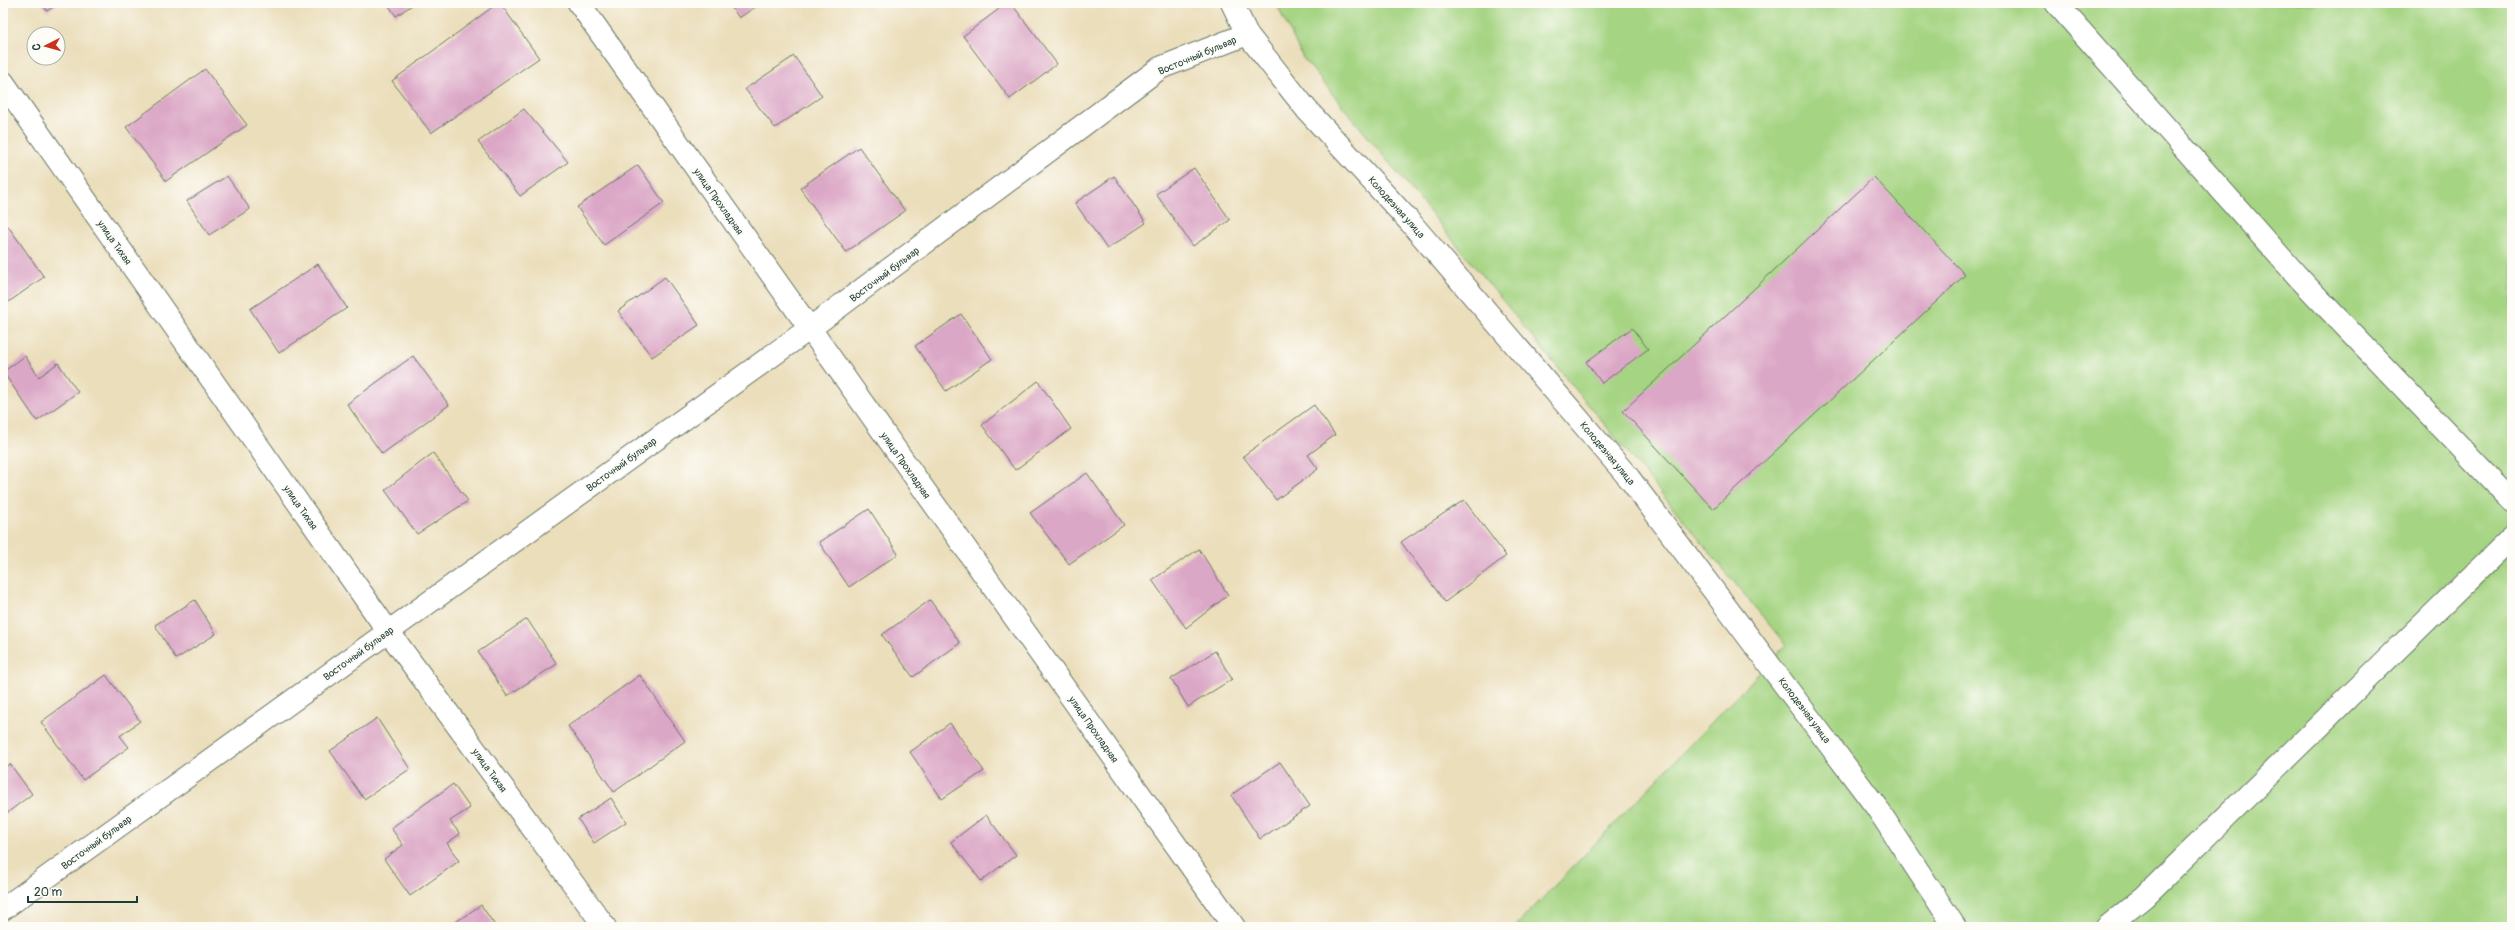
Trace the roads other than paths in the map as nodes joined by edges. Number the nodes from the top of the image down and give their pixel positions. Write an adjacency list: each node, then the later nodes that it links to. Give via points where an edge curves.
1 (579, 3): 6 (street, улица Прохладная)
2 (1232, 3): 4 (street, Колодезная улица)
3 (2056, 3): 7 (street, via 2300,280)
4 (1247, 34): 6 (street, Восточный бульвар, via 1160,68); 13 (street, Колодезная улица, via 1307,110 1411,223 1629,478 1877,808)
5 (3, 82): 9 (street, улица Тихая)
6 (809, 329): 9 (street, Восточный бульвар); 12 (street, улица Прохладная)
7 (2512, 501)
8 (2512, 537): 14 (street, via 2144,897)
9 (388, 631): 10 (street, Восточный бульвар); 11 (street, улица Тихая)
10 (3, 909)
11 (605, 927)
12 (1234, 927)
13 (1955, 927)
14 (2107, 927)

